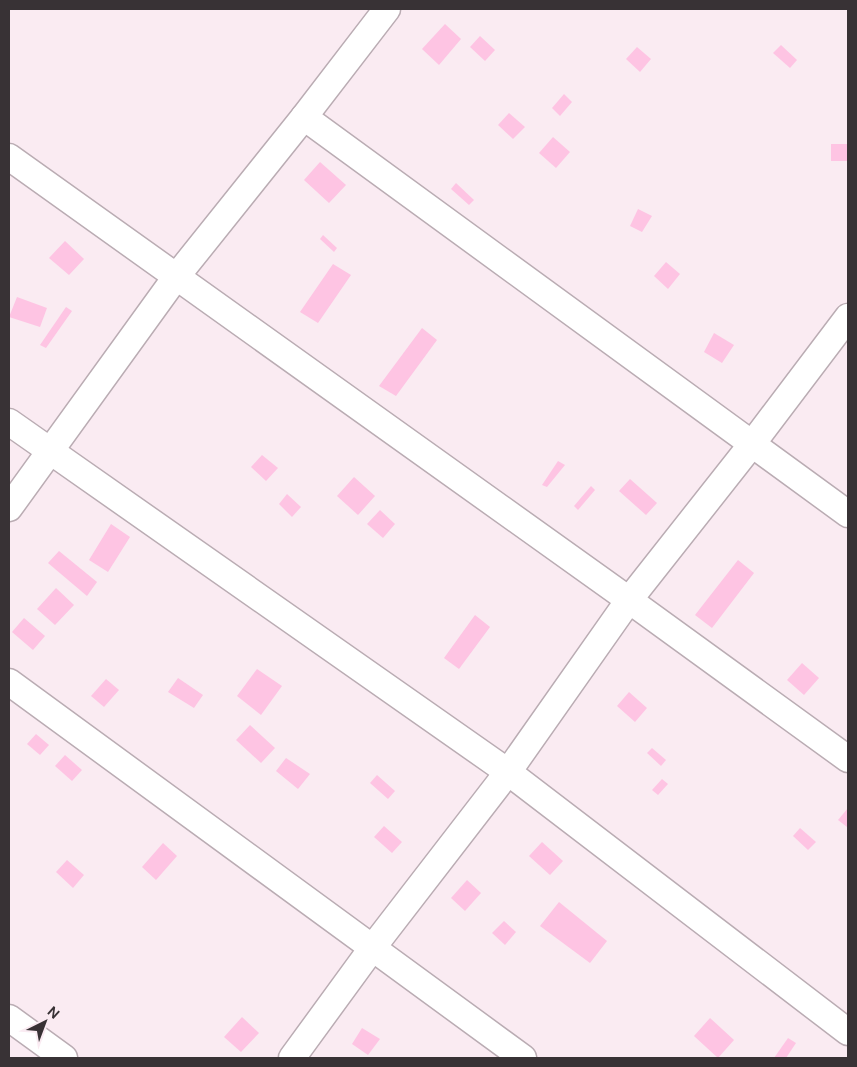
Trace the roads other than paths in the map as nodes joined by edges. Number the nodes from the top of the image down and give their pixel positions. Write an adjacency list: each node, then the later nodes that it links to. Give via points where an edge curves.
1 (387, 9): 2 (street)
2 (304, 116): 4 (street); 7 (street)
3 (9, 157): 4 (street)
4 (176, 277): 8 (street); 11 (street)
5 (848, 317): 7 (street)
6 (9, 422): 8 (street)
7 (752, 444): 10 (street); 11 (street)
8 (50, 451): 9 (street); 14 (street)
9 (9, 508)
10 (848, 514)
11 (629, 600): 13 (street); 14 (street)
12 (9, 682): 15 (street)
13 (848, 759)
14 (508, 772): 15 (street); 17 (street)
15 (373, 948): 19 (street); 20 (street)
16 (9, 1018): 18 (street)
17 (848, 1032)
18 (64, 1058)
19 (292, 1058)
20 (523, 1058)

